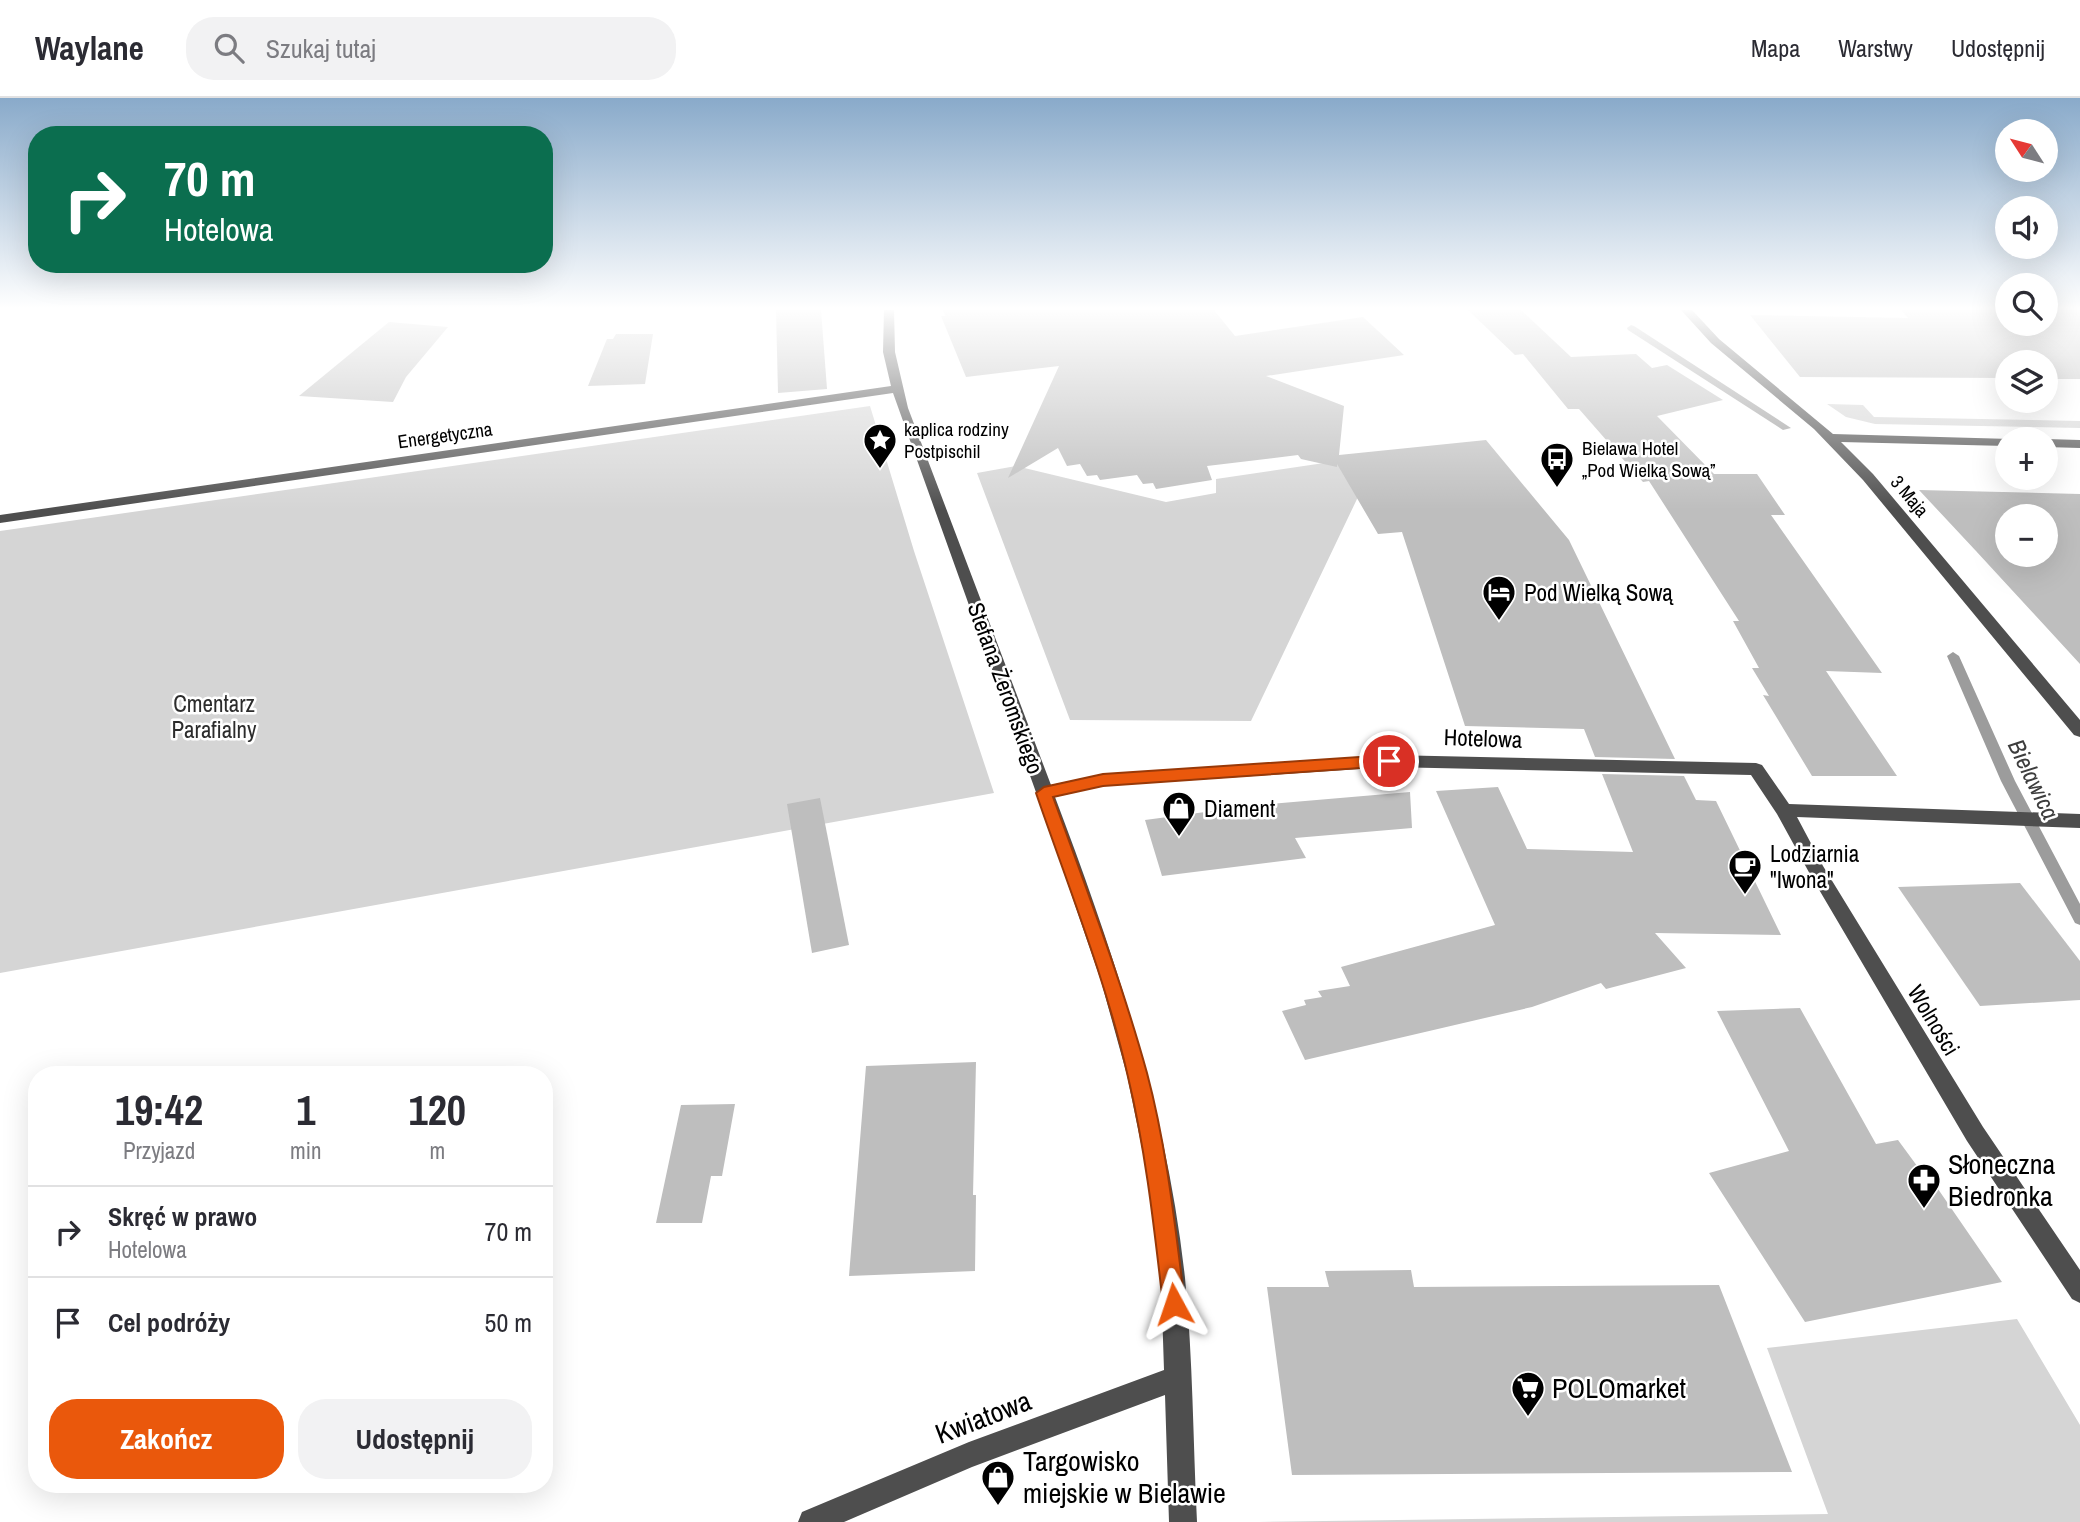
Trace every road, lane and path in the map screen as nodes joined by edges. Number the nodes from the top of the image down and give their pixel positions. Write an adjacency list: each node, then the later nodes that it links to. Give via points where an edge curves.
1 (894, 376): 3 (street, Stefana Żeromskiego)
2 (1758, 376): 4 (street, 3 Maja)
3 (896, 389): 8 (street, Energetyczna); 11 (street, Stefana Żeromskiego)
4 (1831, 438): 5 (street); 9 (street, 3 Maja)
5 (1995, 442)
6 (2058, 443): 7 (street)
7 (2080, 444)
8 (0, 519)
9 (2080, 731)
10 (1756, 769): 11 (street, Hotelowa, via 1389,761 1103,780); 12 (street, Wolności)
11 (1044, 793): 15 (street, Stefana Żeromskiego, via 1111,981 1138,1075 1167,1233)
12 (1784, 810): 13 (street); 14 (street, Wolności, via 1948,1090)
13 (2080, 821)
14 (2080, 1291)
15 (1179, 1377): 16 (street, Kwiatowa, via 969,1455); 17 (street, Stefana Żeromskiego)
16 (812, 1522)
17 (1183, 1522)

